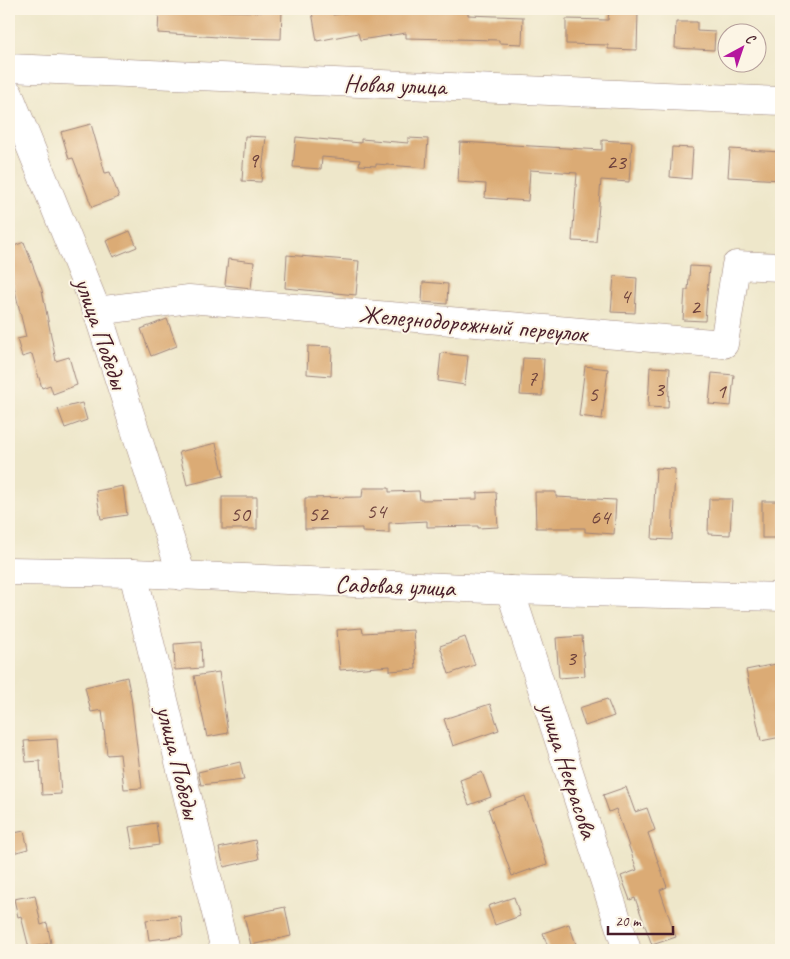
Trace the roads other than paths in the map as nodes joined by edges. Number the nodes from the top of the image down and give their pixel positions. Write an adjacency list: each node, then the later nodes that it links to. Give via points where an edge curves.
1 (9, 68): 3 (street, Новая улица)
2 (9, 94): 5 (street, улица Победы)
3 (781, 101)
4 (781, 267): 5 (street, Железнодорожный переулок, via 736,265 724,344 189,299)
5 (98, 311): 8 (street, улица Победы)
6 (9, 571): 7 (street, Садовая улица)
7 (133, 573): 8 (street, Садовая улица); 11 (street, улица Победы)
8 (182, 576): 9 (street, Садовая улица)
9 (510, 590): 10 (street, Садовая улица); 12 (street, улица Некрасова)
10 (781, 597)
11 (225, 950)
12 (627, 950)

